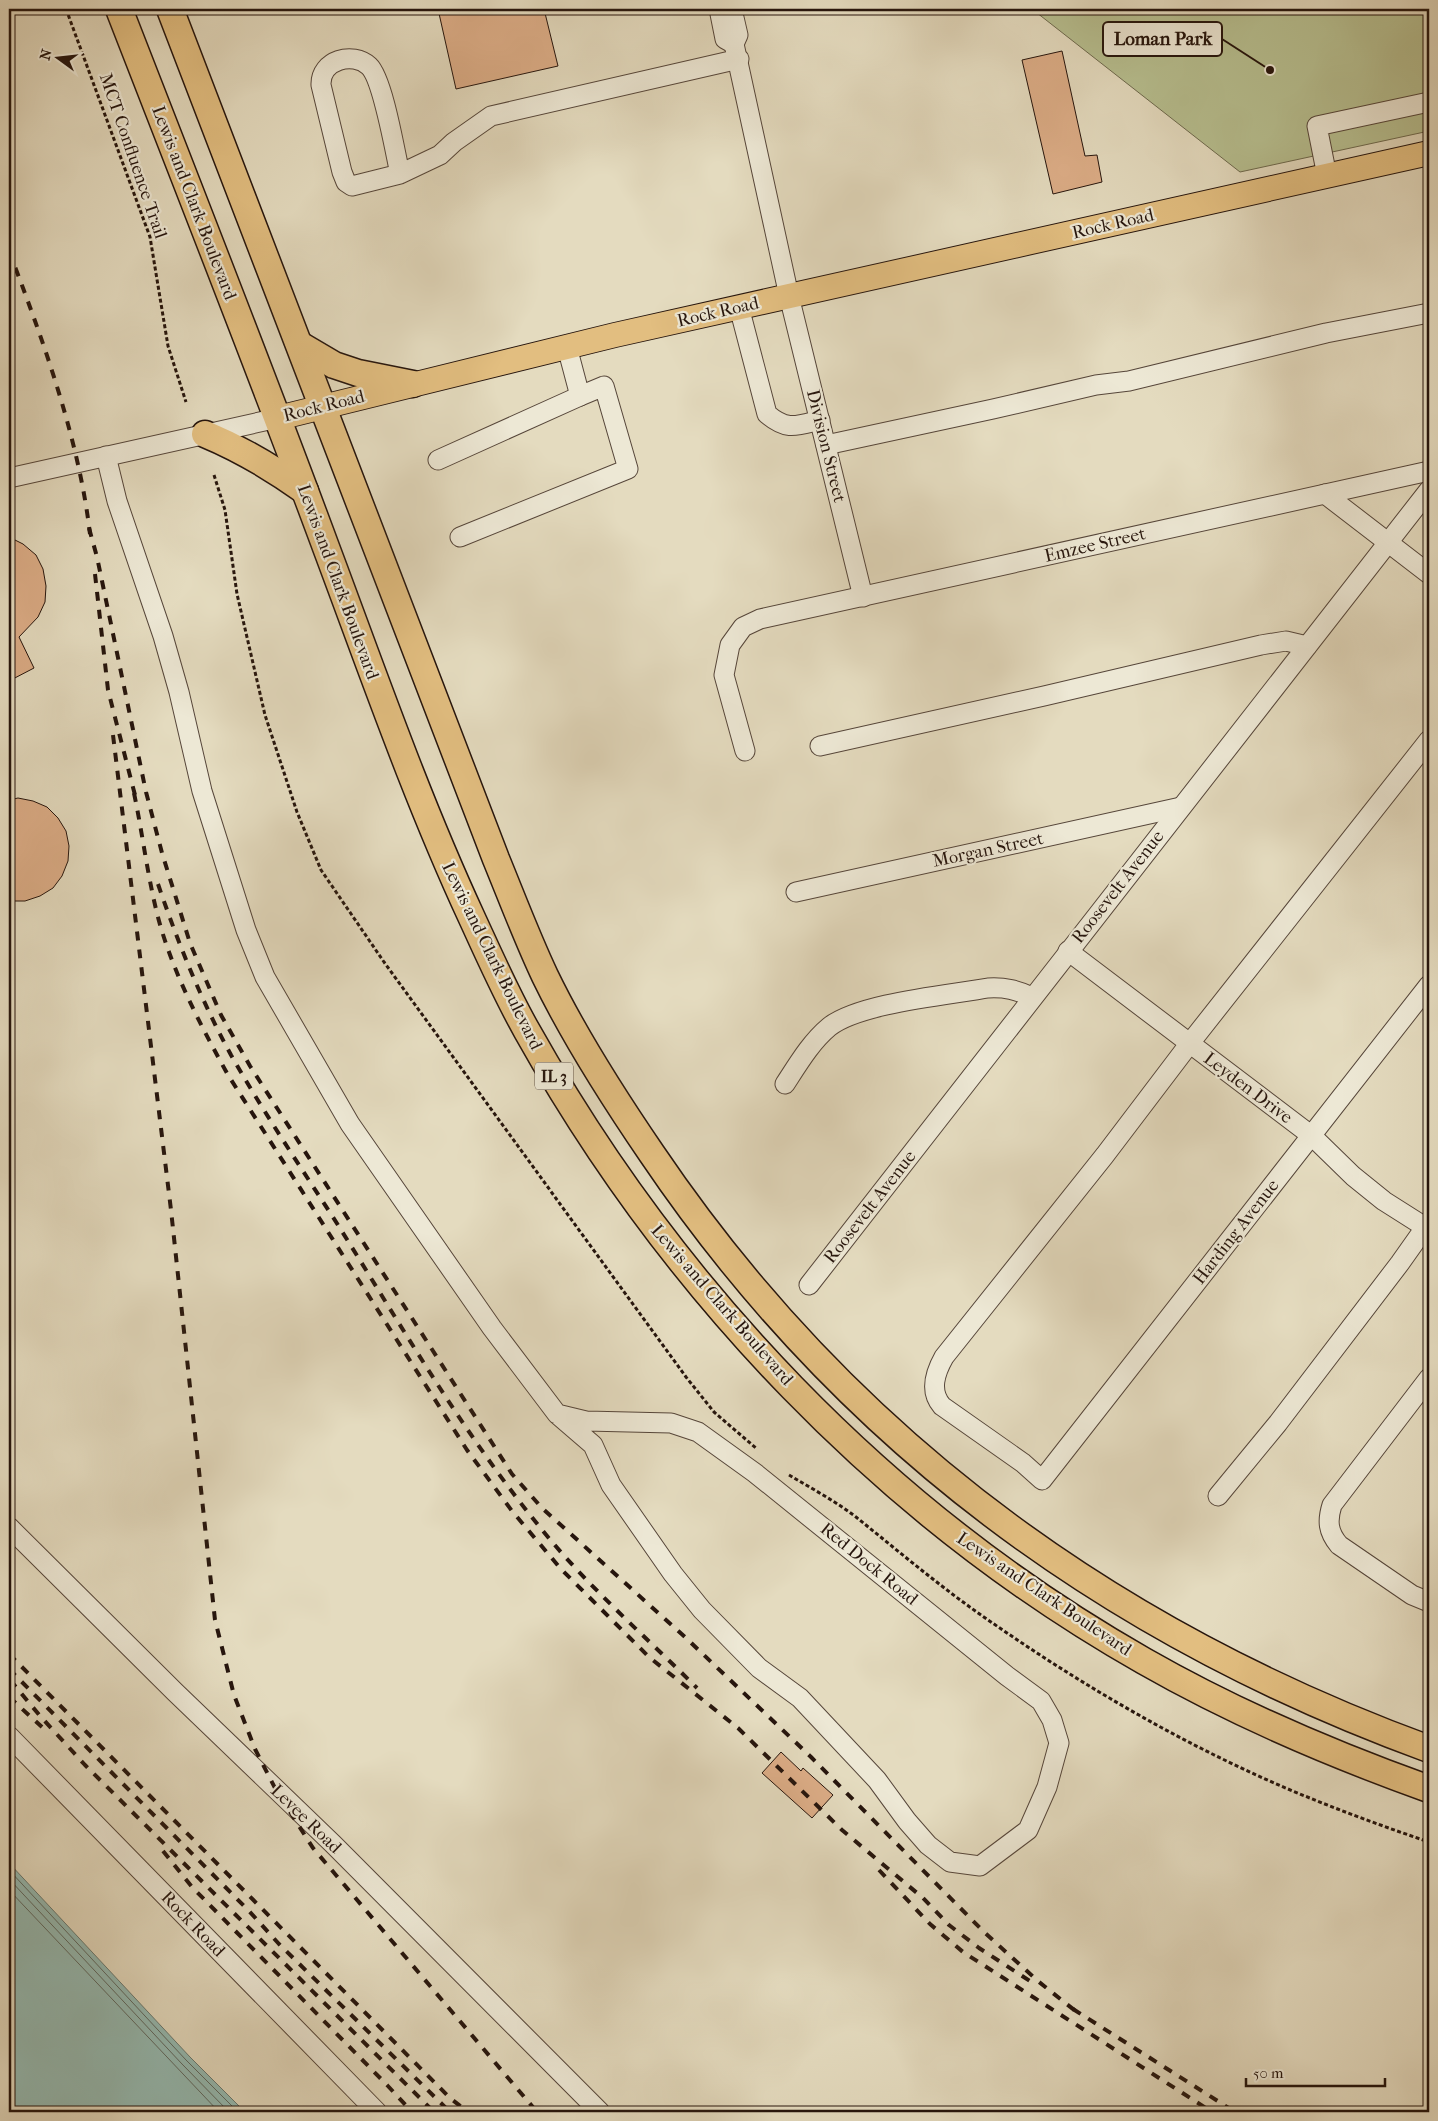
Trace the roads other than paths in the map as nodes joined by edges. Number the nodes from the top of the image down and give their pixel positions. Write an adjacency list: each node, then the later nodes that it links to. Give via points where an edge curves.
1 (119, 9): 18 (highway, Lewis and Clark Boulevard / IL 3)
2 (170, 9): 13 (highway, Lewis and Clark Boulevard / IL 3)
3 (718, 9): 5 (street, via 725,39)
4 (732, 9): 5 (street, via 738,35)
5 (737, 52): 8 (street, via 491,116 440,155); 10 (street, Division Street)
6 (1429, 102): 9 (street, via 1317,126)
7 (1429, 153): 9 (main road, Rock Road)
8 (400, 174): 8 (street, via 379,84 372,70 360,61 333,62 325,68 321,85 346,182 352,186)
9 (1327, 176): 10 (main road, Rock Road)
10 (789, 296): 11 (main road, Rock Road); 19 (street, Division Street)
11 (739, 307): 14 (main road, Rock Road); 19 (street, via 767,414 785,426)
12 (1429, 313): 21 (street)
13 (300, 345): 15 (highway, via 334,365); 17 (highway, Lewis and Clark Boulevard / IL 3)
14 (567, 347): 15 (main road, Rock Road); 16 (street)
15 (413, 384): 17 (main road, Rock Road)
16 (580, 396): 23 (street); 29 (street, via 604,386 628,469)
17 (322, 407): 18 (main road, Rock Road); 53 (highway, Lewis and Clark Boulevard / IL 3, via 496,859 546,977 623,1112 724,1254 814,1356 890,1431 996,1518 1048,1555 1132,1610 1212,1654 1294,1694)
18 (278, 418): 20 (street, Rock Road); 26 (highway, Lewis and Clark Boulevard / IL 3)
19 (820, 420): 21 (street, Division Street)
20 (205, 434): 22 (street, Rock Road); 26 (highway, via 236,446)
21 (826, 445): 32 (street, Division Street)
22 (106, 456): 25 (street, Rock Road); 48 (street, via 117,501 163,636 202,791 246,930 266,977 350,1124 492,1328)
23 (438, 460)
24 (1429, 471): 28 (street, Emzee Street)
25 (9, 478)
26 (305, 490): 54 (highway, Lewis and Clark Boulevard / IL 3, via 399,748 496,971 525,1028 610,1166 702,1287 821,1416 892,1482 1011,1576 1146,1662 1220,1702 1300,1739)
27 (1429, 490): 30 (street, Roosevelt Avenue)
28 (1325, 494): 30 (street); 32 (street, Emzee Street)
29 (460, 537)
30 (1388, 542): 31 (street); 33 (street, Roosevelt Avenue)
31 (1429, 574)
32 (863, 597): 36 (street, Emzee Street, via 760,619 743,626 730,645 724,675)
33 (1307, 646): 35 (street, via 1286,641 1261,645); 37 (street, Roosevelt Avenue)
34 (1429, 740): 42 (street)
35 (820, 746)
36 (745, 751)
37 (1181, 807): 38 (street, Morgan Street); 39 (street, Roosevelt Avenue)
38 (796, 892)
39 (1068, 951): 41 (street, Roosevelt Avenue); 42 (street, Leyden Drive)
40 (1429, 985): 44 (street, Harding Avenue)
41 (1032, 997): 43 (street, via 1005,987 988,988 856,1013 830,1026 814,1042); 46 (street, Roosevelt Avenue)
42 (1190, 1043): 44 (street, Leyden Drive); 44 (street, Harding Avenue, via 938,1367 934,1390 942,1406 1042,1480)
43 (785, 1084)
44 (1312, 1136): 45 (street, Leyden Drive, via 1384,1201)
45 (1427, 1225): 49 (street, via 1278,1423)
46 (809, 1285)
47 (1428, 1382): 51 (street, via 1332,1505 1328,1521 1339,1545)
48 (557, 1414): 48 (street, Red Dock Road, via 593,1445 611,1485 702,1610 759,1668 800,1698 877,1780 928,1845 950,1862 980,1866 1028,1830 1047,1787 1060,1743 1041,1700 755,1473 698,1432 670,1423 586,1420)
49 (1218, 1496)
50 (9, 1528): 56 (street, Levee Road)
51 (1429, 1602)
52 (9, 1736): 55 (street, Rock Road)
53 (1429, 1748)
54 (1429, 1789)
55 (377, 2112)
56 (600, 2112)

